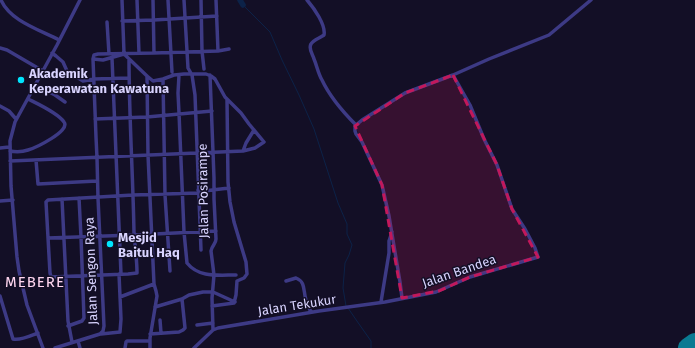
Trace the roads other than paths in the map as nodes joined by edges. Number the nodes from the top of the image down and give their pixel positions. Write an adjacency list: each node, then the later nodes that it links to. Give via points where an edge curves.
1 (1, 0): 20 (street, via 4,7 18,19)
2 (80, 0): 20 (street)
3 (122, 0): 18 (street)
4 (137, 0): 16 (street)
5 (153, 0): 17 (street)
6 (168, 0): 15 (street)
7 (184, 0): 13 (street)
8 (201, 0): 14 (street)
9 (216, 0): 12 (street)
10 (308, 0): 61 (street, via 324,31 324,35 311,43 310,50 326,87)
11 (591, 0): 41 (street, via 549,35)
12 (217, 16): 14 (street); 23 (street)
13 (185, 18): 14 (street); 15 (street); 25 (street)
14 (201, 18): 24 (street)
15 (169, 19): 17 (street); 30 (street)
16 (138, 20): 17 (street); 18 (street); 28 (street)
17 (154, 20): 29 (street)
18 (122, 21): 27 (street)
19 (107, 22): 31 (street)
20 (59, 40): 26 (street)
21 (0, 48): 36 (street)
22 (229, 49): 23 (street)
23 (218, 50): 24 (street)
24 (202, 51): 25 (street); 35 (street)
25 (187, 52): 30 (street); 39 (street, via 188,68)
26 (52, 53): 36 (street); 45 (street, via 63,62 66,71 83,81)
27 (124, 53): 28 (street); 31 (street)
28 (139, 53): 29 (street)
29 (154, 53): 30 (street)
30 (171, 53): 37 (street)
31 (109, 54): 33 (street, via 96,54)
32 (112, 58): 33 (street); 34 (street, via 122,54); 43 (street)
33 (93, 59): 45 (street, Jalan Sengon Raya)
34 (129, 59): 42 (street); 44 (street)
35 (204, 69)
36 (42, 71): 47 (street)
37 (172, 72)
38 (180, 75): 39 (street); 46 (street); 54 (street)
39 (192, 75): 40 (street); 53 (street)
40 (210, 75): 49 (street, via 215,78); 52 (street, Jalan Posirampe)
41 (453, 75): 61 (street, via 405,93); 116 (street, Jalan Bandea, via 470,104 497,165 512,208 538,257 470,277 436,292)
42 (147, 76): 46 (street, via 153,81); 56 (street)
43 (113, 78): 44 (street); 45 (street); 58 (street)
44 (129, 78): 57 (street)
45 (94, 79): 60 (street, Jalan Sengon Raya)
46 (163, 79): 55 (street)
47 (35, 85): 48 (street); 50 (street)
48 (28, 99): 59 (street); 64 (street, via 55,114 65,126 59,134 39,146 28,150)
49 (227, 99): 62 (street); 65 (street)
50 (65, 102)
51 (0, 106): 59 (street, via 9,110)
52 (212, 111): 53 (street); 67 (street, Jalan Posirampe)
53 (196, 112): 54 (street); 69 (street)
54 (179, 113): 55 (street); 68 (street)
55 (164, 114): 56 (street); 70 (street)
56 (147, 116): 57 (street); 71 (street)
57 (131, 117): 58 (street); 73 (street)
58 (115, 118): 60 (street); 72 (street)
59 (16, 119): 64 (street)
60 (95, 119): 74 (street, Jalan Sengon Raya)
61 (356, 125): 94 (street, via 355,131 382,185)
62 (254, 130): 66 (street); 66 (street, via 264,142)
63 (0, 148): 64 (street)
64 (10, 149): 76 (street)
65 (228, 151): 66 (street); 67 (street); 78 (street)
66 (243, 151)
67 (213, 152): 69 (street); 79 (street, Jalan Posirampe)
68 (181, 153): 69 (street); 70 (street); 81 (street)
69 (197, 153): 80 (street)
70 (164, 154): 71 (street); 84 (street)
71 (148, 155): 73 (street); 83 (street)
72 (116, 156): 73 (street); 74 (street); 85 (street)
73 (132, 156): 82 (street)
74 (97, 158): 75 (street); 77 (street, Jalan Sengon Raya)
75 (36, 160): 76 (street); 77 (street, via 38,184)
76 (10, 161): 89 (street)
77 (98, 181): 87 (street, Jalan Sengon Raya)
78 (229, 188): 79 (street); 118 (street, via 231,211 247,271 244,278 236,281)
79 (213, 190): 80 (street); 91 (street, Jalan Posirampe)
80 (198, 191): 81 (street); 93 (street)
81 (182, 194): 84 (street); 92 (street)
82 (133, 195): 83 (street); 85 (street); 98 (street)
83 (150, 195): 84 (street); 96 (street)
84 (166, 195): 95 (street)
85 (117, 197): 87 (street); 97 (street)
86 (78, 198): 87 (street); 88 (street); 100 (street)
87 (98, 198): 99 (street, Jalan Sengon Raya)
88 (62, 199): 101 (street, via 47,201); 102 (street)
89 (13, 200): 90 (street); 128 (street, via 19,271 25,298)
90 (0, 201)
91 (216, 231): 93 (street); 107 (street, Jalan Posirampe, via 216,242 211,251)
92 (184, 232): 93 (street); 95 (street); 107 (street, via 187,263 199,273)
93 (200, 232): 103 (street)
94 (392, 232): 116 (street); 119 (street)
95 (167, 233): 96 (street); 104 (street)
96 (151, 234): 98 (street); 112 (street)
97 (118, 235): 98 (street); 99 (street); 105 (street)
98 (134, 235): 105 (street, via 137,273)
99 (100, 236): 100 (street); 106 (street, Jalan Sengon Raya)
100 (81, 237): 102 (street); 109 (street)
101 (48, 238): 102 (street); 110 (street, via 50,275)
102 (64, 238): 110 (street)
103 (200, 250)
104 (170, 271)
105 (120, 274): 106 (street); 115 (street)
106 (102, 275): 109 (street); 130 (street, Jalan Sengon Raya, via 104,326)
107 (214, 275): 108 (street); 113 (street, Jalan Posirampe)
108 (236, 275)
109 (82, 276): 110 (street); 126 (street, via 84,319)
110 (65, 277): 126 (street)
111 (286, 281): 122 (street, via 296,278 300,281)
112 (154, 284): 115 (street); 121 (street, via 157,296)
113 (213, 292): 117 (street, via 189,295); 118 (street); 120 (street, Jalan Posirampe)
114 (0, 296): 128 (street, via 13,340)
115 (120, 297): 130 (street, via 120,332)
116 (402, 298): 119 (street, Jalan Bandea)
117 (182, 299): 121 (street); 129 (street, via 184,329 179,332)
118 (235, 302): 120 (street)
119 (383, 302): 122 (street, Jalan Tekukur)
120 (212, 306): 124 (street, Jalan Posirampe)
121 (155, 307): 131 (street)
122 (311, 312): 127 (street, Jalan Tekukur)
123 (160, 320): 129 (street)
124 (213, 323): 125 (street); 127 (street, Jalan Posirampe)
125 (197, 325)
126 (68, 326): 134 (street)
127 (213, 330): 141 (street)
128 (38, 333): 136 (street)
129 (162, 333): 131 (street)
130 (100, 334): 132 (street, Jalan Sengon Raya)
131 (150, 334): 133 (street)
132 (78, 341): 134 (street, Jalan Sengon Raya); 138 (street)
133 (150, 341): 139 (street, via 126,341); 140 (street)
134 (72, 342): 135 (street, Jalan Sengon Raya)
135 (64, 347): 137 (street, Jalan Sengon Raya)
136 (44, 348)
137 (55, 348)
138 (80, 348)
139 (126, 348)
140 (150, 348)
141 (194, 348)

